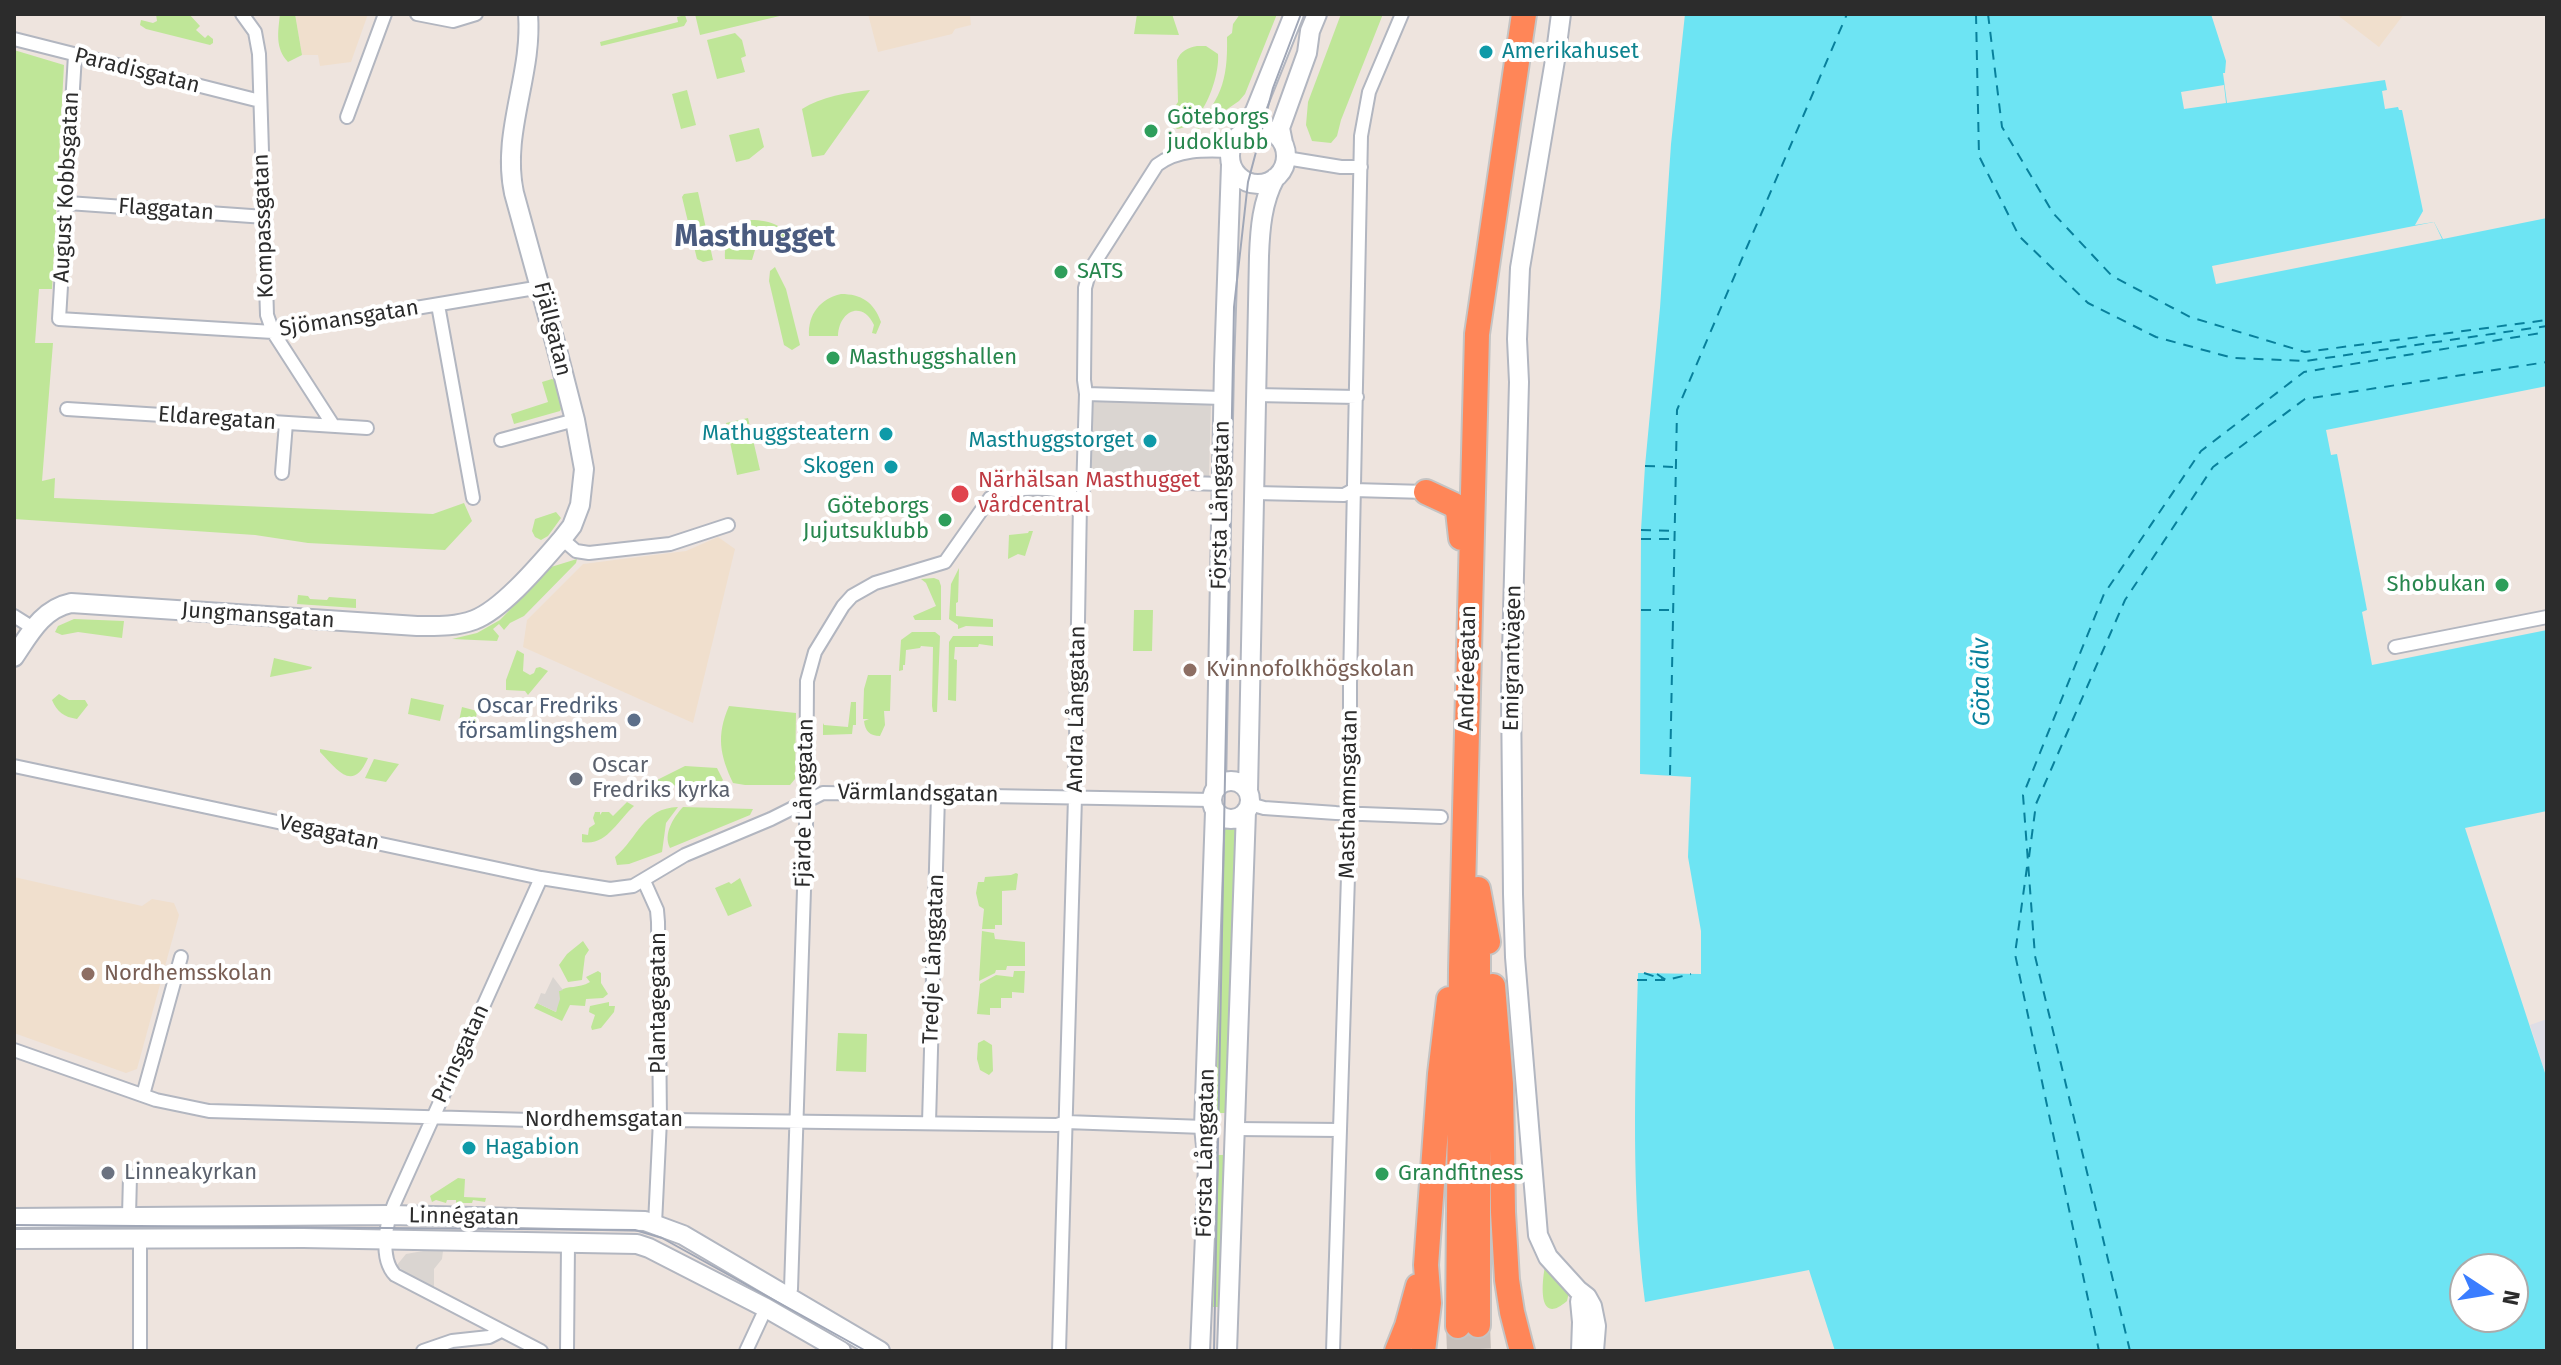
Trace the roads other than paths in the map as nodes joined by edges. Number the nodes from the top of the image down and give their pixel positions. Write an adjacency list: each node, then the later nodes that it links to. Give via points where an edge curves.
1 (242, 14): 14 (street, Kompassgatan, via 258,43)
2 (385, 14): 15 (street)
3 (417, 14): 4 (street, via 453,21)
4 (476, 14)
5 (528, 14): 23 (street, Fjällgatan, via 510,167)
6 (1294, 14): 16 (street)
7 (1320, 14): 17 (street, via 1280,128)
8 (1402, 14): 19 (street, Masthamnsgatan, via 1367,99)
9 (1524, 14): 36 (highway, Andréegatan, via 1479,305)
10 (1540, 14): 65 (highway, Andréegatan, via 1493,330)
11 (1561, 14): 87 (street, Emigrantvägen, via 1520,268 1512,811 1515,957 1538,1235 1545,1252)
12 (14, 39): 13 (street, Paradisgatan)
13 (75, 55): 14 (street, Paradisgatan); 21 (street, August Kobbsgatan)
14 (260, 101): 22 (street, Kompassgatan)
15 (347, 117)
16 (1244, 131): 17 (street, via 1268,129); 18 (street, via 1234,139)
17 (1284, 150): 19 (street, via 1341,167); 20 (street, via 1284,165)
18 (1230, 158): 20 (street, via 1241,179 1262,183); 27 (street, Andra Långgatan, via 1208,149 1170,156 1157,165 1090,270 1085,288); 30 (street, Första Långgatan)
19 (1361, 167): 29 (street, Masthamnsgatan)
20 (1275, 178): 28 (street, Första Långgatan, via 1264,206 1259,256)
21 (68, 203): 22 (street, Flaggatan); 25 (street, August Kobbsgatan)
22 (265, 217): 26 (street, Kompassgatan, via 267,315)
23 (541, 287): 24 (street, Sjömansgatan); 32 (street, Fjällgatan)
24 (438, 305): 26 (street, Sjömansgatan); 44 (street)
25 (59, 319): 26 (street, Sjömansgatan)
26 (273, 332): 34 (street, Kompassgatan)
27 (1086, 394): 30 (street); 39 (street, Andra Långgatan)
28 (1255, 395): 29 (street); 43 (street, Första Långgatan)
29 (1357, 397): 41 (street, Masthamnsgatan)
30 (1223, 398): 40 (street, Första Långgatan)
31 (67, 409): 33 (street, Eldaregatan)
32 (575, 420): 37 (street); 47 (street, Fjällgatan, via 584,483 577,514)
33 (286, 423): 34 (street, Eldaregatan); 38 (street)
34 (333, 425): 35 (street, Eldaregatan)
35 (367, 428)
36 (1474, 435): 42 (highway, via 1458,479); 48 (highway, Andréegatan)
37 (501, 440)
38 (282, 473)
39 (1084, 480): 40 (street); 45 (street, Andra Långgatan)
40 (1222, 484): 58 (street, Första Långgatan)
41 (1353, 490): 42 (street); 43 (street, via 1344,495); 61 (street, Masthamnsgatan)
42 (1426, 492): 48 (highway, via 1454,505)
43 (1255, 493): 60 (street, Första Långgatan)
44 (473, 498)
45 (1080, 503): 57 (street, Andra Långgatan); 59 (street, Fjärde Långgatan, via 1063,492 997,493 945,562 875,583 852,596 815,652 807,674)
46 (728, 525): 47 (street, via 670,544 589,553 576,551)
47 (562, 539): 49 (street, Fjällgatan)
48 (1470, 555): 67 (highway, Andréegatan)
49 (489, 612): 52 (street, Jungmansgatan, via 439,627 71,603 50,611)
50 (14, 616): 52 (street)
51 (2547, 617): 53 (street)
52 (33, 628): 54 (street, Jungmansgatan)
53 (2395, 647)
54 (16, 654)
55 (14, 766): 63 (street, Vegagatan)
56 (938, 795): 57 (street, Värmlandsgatan); 59 (street, Värmlandsgatan, via 831,792); 74 (street, Tredje Långgatan)
57 (1075, 797): 58 (street, Värmlandsgatan); 72 (street, Andra Långgatan)
58 (1214, 800): 60 (street, via 1229,819 1240,817); 60 (street, via 1223,783 1232,781 1241,784); 75 (street, Första Långgatan)
59 (806, 801): 64 (street, Värmlandsgatan, via 685,855); 73 (street, Fjärde Långgatan)
60 (1248, 802): 61 (street, via 1264,808); 76 (street, Första Långgatan)
61 (1350, 813): 62 (street); 77 (street, Masthamnsgatan)
62 (1441, 817)
63 (541, 878): 64 (street, Vegagatan, via 610,889); 70 (street, Prinsgatan)
64 (644, 881): 71 (street, Plantagegatan, via 658,922)
65 (1478, 889): 67 (highway, Andréegatan, via 1468,1325); 106 (highway, via 1487,923 1497,1028 1507,1280)
66 (181, 957): 69 (street)
67 (1462, 960): 86 (highway, via 1444,1027)
68 (14, 1050): 69 (street, Nordhemsgatan)
69 (143, 1095): 70 (street, Nordhemsgatan, via 209,1111)
70 (432, 1117): 71 (street, Nordhemsgatan); 82 (street, Prinsgatan)
71 (660, 1120): 73 (street, Nordhemsgatan); 81 (street, Plantagegatan)
72 (1066, 1122): 74 (street, Nordhemsgatan); 75 (street, Nordhemsgatan); 99 (street, Andra Långgatan)
73 (796, 1123): 74 (street, Nordhemsgatan); 88 (street, Fjärde Långgatan)
74 (929, 1123)
75 (1204, 1127): 100 (street, Första Långgatan, via 1208,1166)
76 (1236, 1129): 77 (street); 101 (street, Första Långgatan)
77 (1340, 1130): 90 (street, Masthamnsgatan)
78 (130, 1176): 79 (street)
79 (129, 1216): 80 (street, Linnégatan); 82 (street, Linnégatan)
80 (14, 1218)
81 (655, 1224): 82 (street, Linnégatan, via 633,1220); 88 (street, Linnégatan)
82 (387, 1230): 84 (street, Linnégatan, via 303,1238); 85 (street, Linnégatan); 91 (street, via 388,1266 395,1275)
83 (14, 1239): 84 (street, Linnégatan)
84 (140, 1240): 92 (street)
85 (568, 1244): 89 (street, Linnégatan, via 644,1246); 95 (street)
86 (1426, 1265): 104 (highway); 105 (highway, via 1429,1303)
87 (1578, 1290): 107 (street); 108 (street, Emigrantvägen, via 1592,1306)
88 (788, 1296): 98 (street, Linnégatan)
89 (766, 1308): 96 (street); 97 (street, Linnégatan)
90 (1335, 1325): 102 (street, Masthamnsgatan); 103 (street, Masthamnsgatan)
91 (501, 1331): 93 (street); 94 (street)
92 (140, 1351)
93 (423, 1351)
94 (541, 1351)
95 (567, 1351)
96 (746, 1351)
97 (841, 1351)
98 (880, 1351)
99 (1059, 1351)
100 (1200, 1351)
101 (1227, 1351)
102 (1333, 1351)
103 (1341, 1351)
104 (1397, 1351)
105 (1423, 1351)
106 (1522, 1351)
107 (1581, 1351)
108 (1594, 1351)

